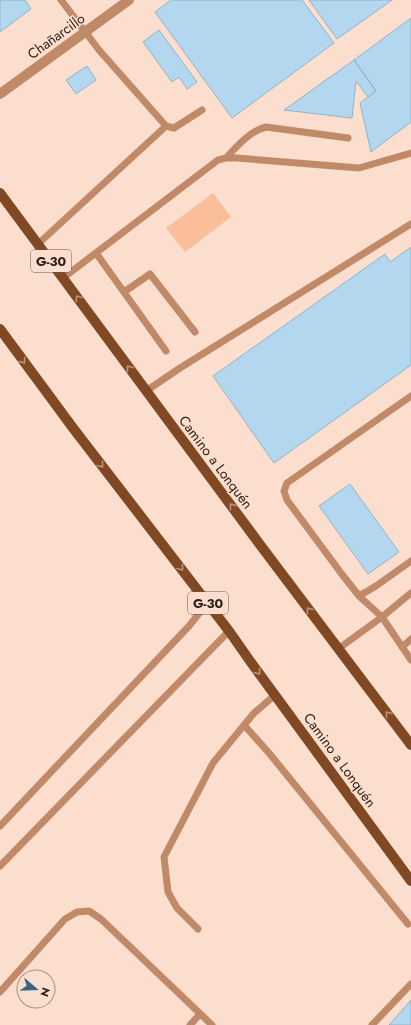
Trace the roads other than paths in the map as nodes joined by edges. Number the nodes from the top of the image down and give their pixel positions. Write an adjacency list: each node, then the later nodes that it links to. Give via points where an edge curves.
1 (61, 0): 3 (lane)
2 (129, 0): 3 (street, Chañarcillo)
3 (85, 32): 4 (street, Chañarcillo); 6 (lane)
4 (0, 94)
5 (202, 110): 6 (lane, via 174,128)
6 (166, 126): 12 (lane)
7 (348, 138): 9 (lane, via 266,127 240,142)
8 (411, 153): 9 (lane, via 359,168)
9 (226, 158): 13 (lane, via 218,160)
10 (0, 194): 12 (main road, Camino a Lonquén / G-30)
11 (411, 224): 19 (lane)
12 (38, 244): 14 (main road, Camino a Lonquén / G-30)
13 (96, 254): 14 (lane); 15 (lane)
14 (63, 278): 19 (main road, Camino a Lonquén / G-30, one-way to 14)
15 (124, 292): 17 (lane, via 150,274); 18 (lane)
16 (0, 329): 24 (main road, Camino a Lonquén / G-30, one-way to 24)
17 (194, 332)
18 (166, 351)
19 (146, 391): 29 (main road, Camino a Lonquén / G-30, one-way to 19)
20 (411, 396): 23 (lane, via 287,483 284,490 287,500)
21 (411, 561): 23 (lane)
22 (411, 593): 25 (lane)
23 (359, 596): 25 (lane)
24 (208, 602): 26 (main road, Camino a Lonquén / G-30); 34 (lane, via 189,626)
25 (382, 617): 28 (lane); 29 (lane)
26 (229, 631): 31 (main road, Camino a Lonquén / G-30, one-way to 31); 35 (lane)
27 (411, 639): 28 (lane)
28 (402, 647): 30 (lane)
29 (338, 649): 33 (main road, Camino a Lonquén / G-30, one-way to 29)
30 (411, 660)
31 (275, 695): 32 (lane); 36 (main road, Camino a Lonquén / G-30)
32 (244, 725): 37 (lane); 38 (lane, via 213,763 164,857 168,892 177,908)
33 (411, 745)
34 (0, 826)
35 (0, 866)
36 (411, 881)
37 (408, 924)
38 (198, 928)
39 (411, 984): 44 (lane)
40 (0, 992): 41 (lane, via 65,919 77,912 89,911 101,919)
41 (200, 1014): 42 (lane); 43 (lane)
42 (190, 1025)
43 (212, 1025)
44 (372, 1025)

